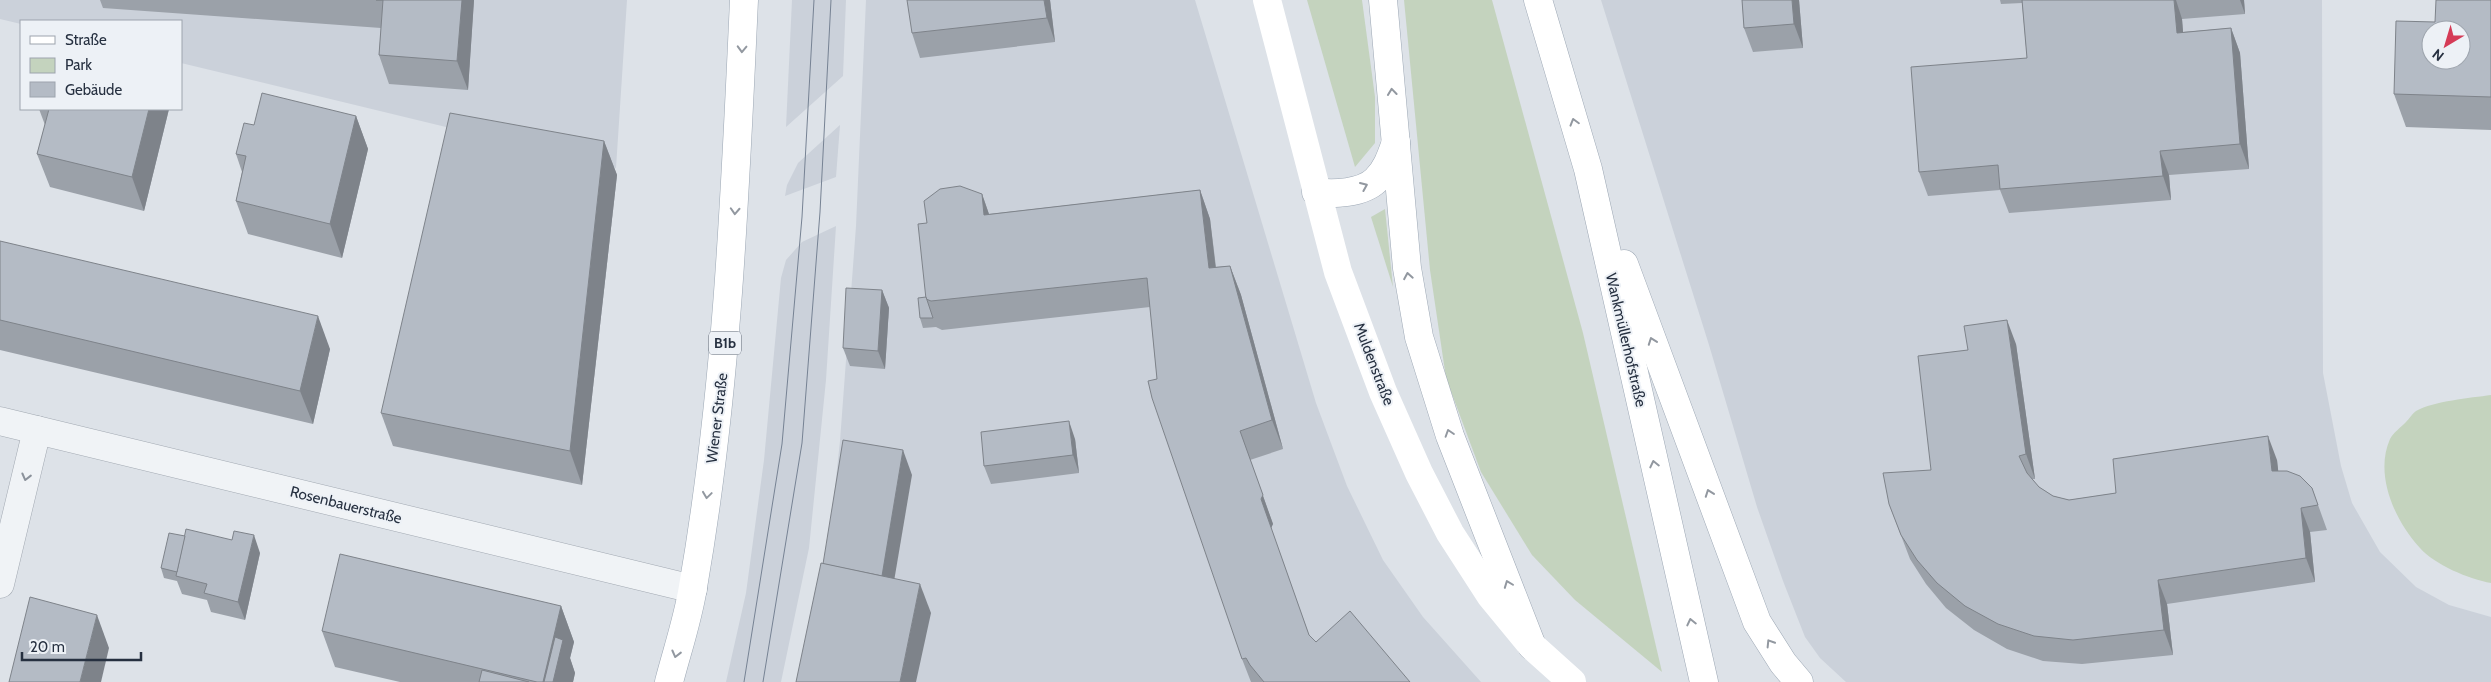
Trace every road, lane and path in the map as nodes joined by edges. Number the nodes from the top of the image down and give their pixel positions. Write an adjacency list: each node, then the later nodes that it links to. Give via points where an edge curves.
1 (744, 0): 11 (main road, Wiener Straße / B1b, one-way to 11, via 734,238 719,415)
2 (1267, 0): 7 (main road, Muldenstraße)
3 (1383, 0): 5 (main road, one-way to 3)
4 (1538, 0): 6 (main road, Wankmüllerhofstraße, one-way to 4)
5 (1397, 141): 7 (main road, one-way to 5, via 1328,194 1356,189 1375,181 1388,164); 12 (main road, one-way to 5, via 1450,436 1420,337 1407,268)
6 (1588, 169): 13 (main road, Wankmüllerhofstraße, one-way to 6); 16 (main road, one-way to 6, via 1758,622)
7 (1316, 192): 12 (main road, Muldenstraße, via 1338,272 1419,473 1450,533 1490,595)
8 (0, 421): 9 (street, Rosenbauerstraße)
9 (37, 430): 10 (street, one-way to 10); 11 (street, Rosenbauerstraße)
10 (0, 584)
11 (693, 589): 14 (main road, Wiener Straße / B1b, one-way to 14)
12 (1532, 646): 15 (main road, Muldenstraße)
13 (1703, 676)
14 (669, 682)
15 (1572, 682)
16 (1799, 682)

